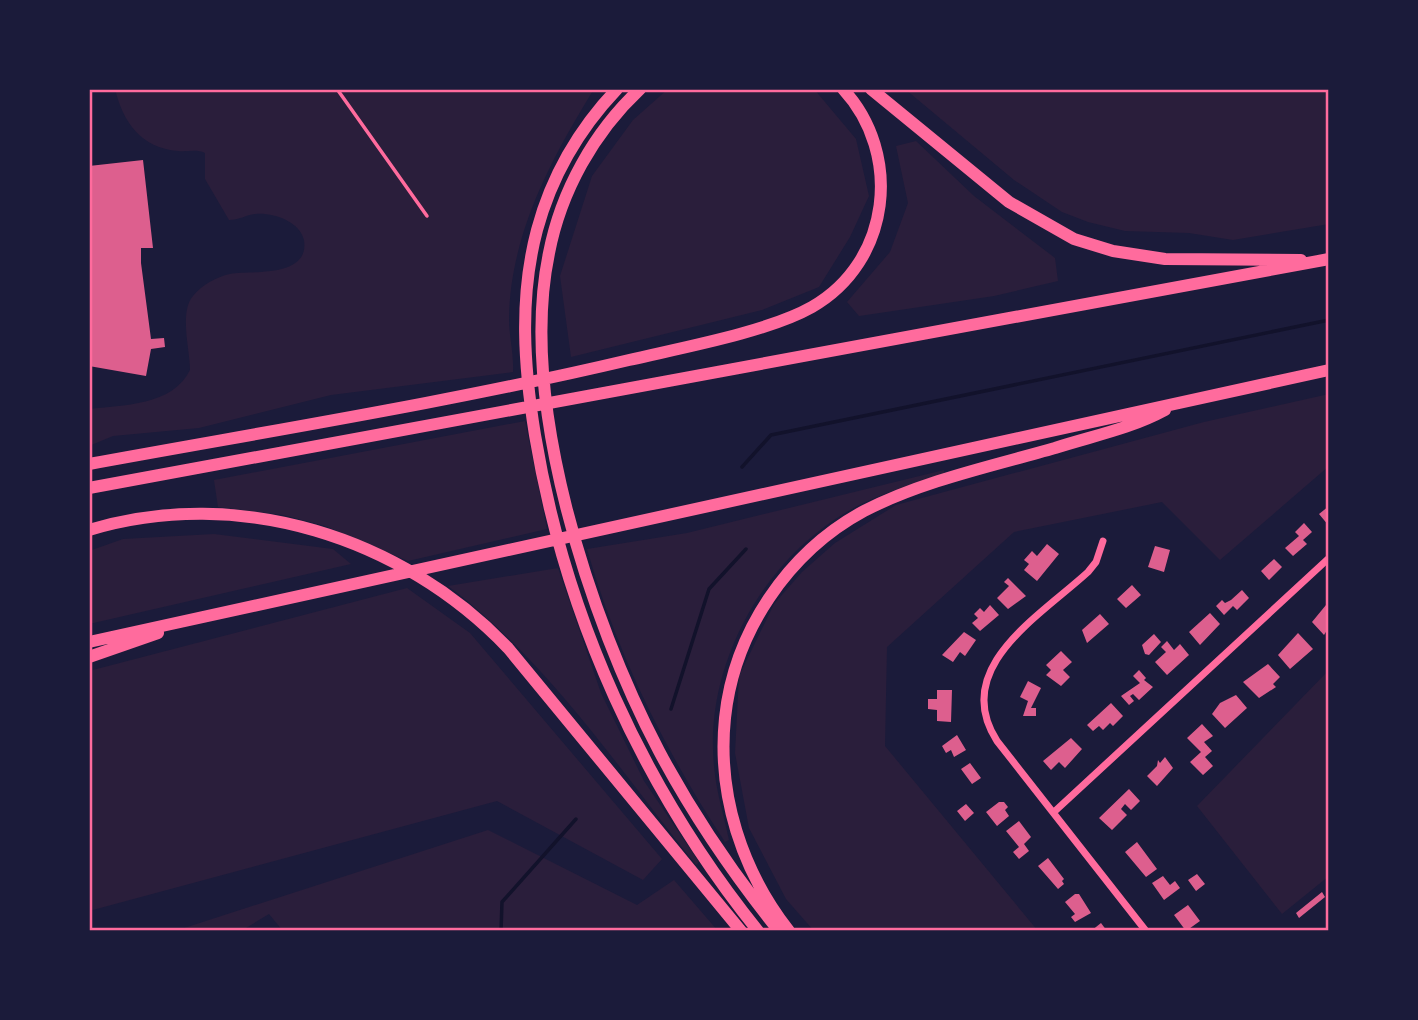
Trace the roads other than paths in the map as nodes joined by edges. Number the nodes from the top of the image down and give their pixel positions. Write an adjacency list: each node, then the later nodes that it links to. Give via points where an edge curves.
1 (337, 89): 6 (lane)
2 (617, 89): 20 (highway, via 573,146 544,208 528,276 525,340 538,453 567,571 604,672 645,760 696,846)
3 (640, 89): 21 (highway, via 599,136 566,197 548,255 543,337 555,444 584,568 617,660 659,750 715,843)
4 (843, 89): 10 (highway, via 862,113 875,141 881,178 879,212 859,264 837,289 810,308 774,323 578,372)
5 (871, 89): 7 (highway, via 1009,202 1074,239 1113,251 1165,258)
6 (426, 216)
7 (1324, 260): 11 (highway)
8 (1329, 370): 9 (highway)
9 (1176, 403): 15 (highway); 22 (highway, via 1126,428 879,504 824,538 777,586 735,667 724,751 729,801 741,847 760,888)
10 (89, 464)
11 (89, 488)
12 (89, 530): 19 (highway, via 155,517 237,515 311,529 375,552 438,588 508,648)
13 (1103, 541): 18 (street, via 1088,572 998,655 985,682 984,712 989,727)
14 (1329, 558): 18 (street)
15 (183, 622): 16 (highway); 17 (highway)
16 (89, 642)
17 (89, 657)
18 (1054, 812): 23 (street)
19 (741, 931)
20 (758, 931)
21 (779, 931)
22 (789, 931)
23 (1146, 931)

